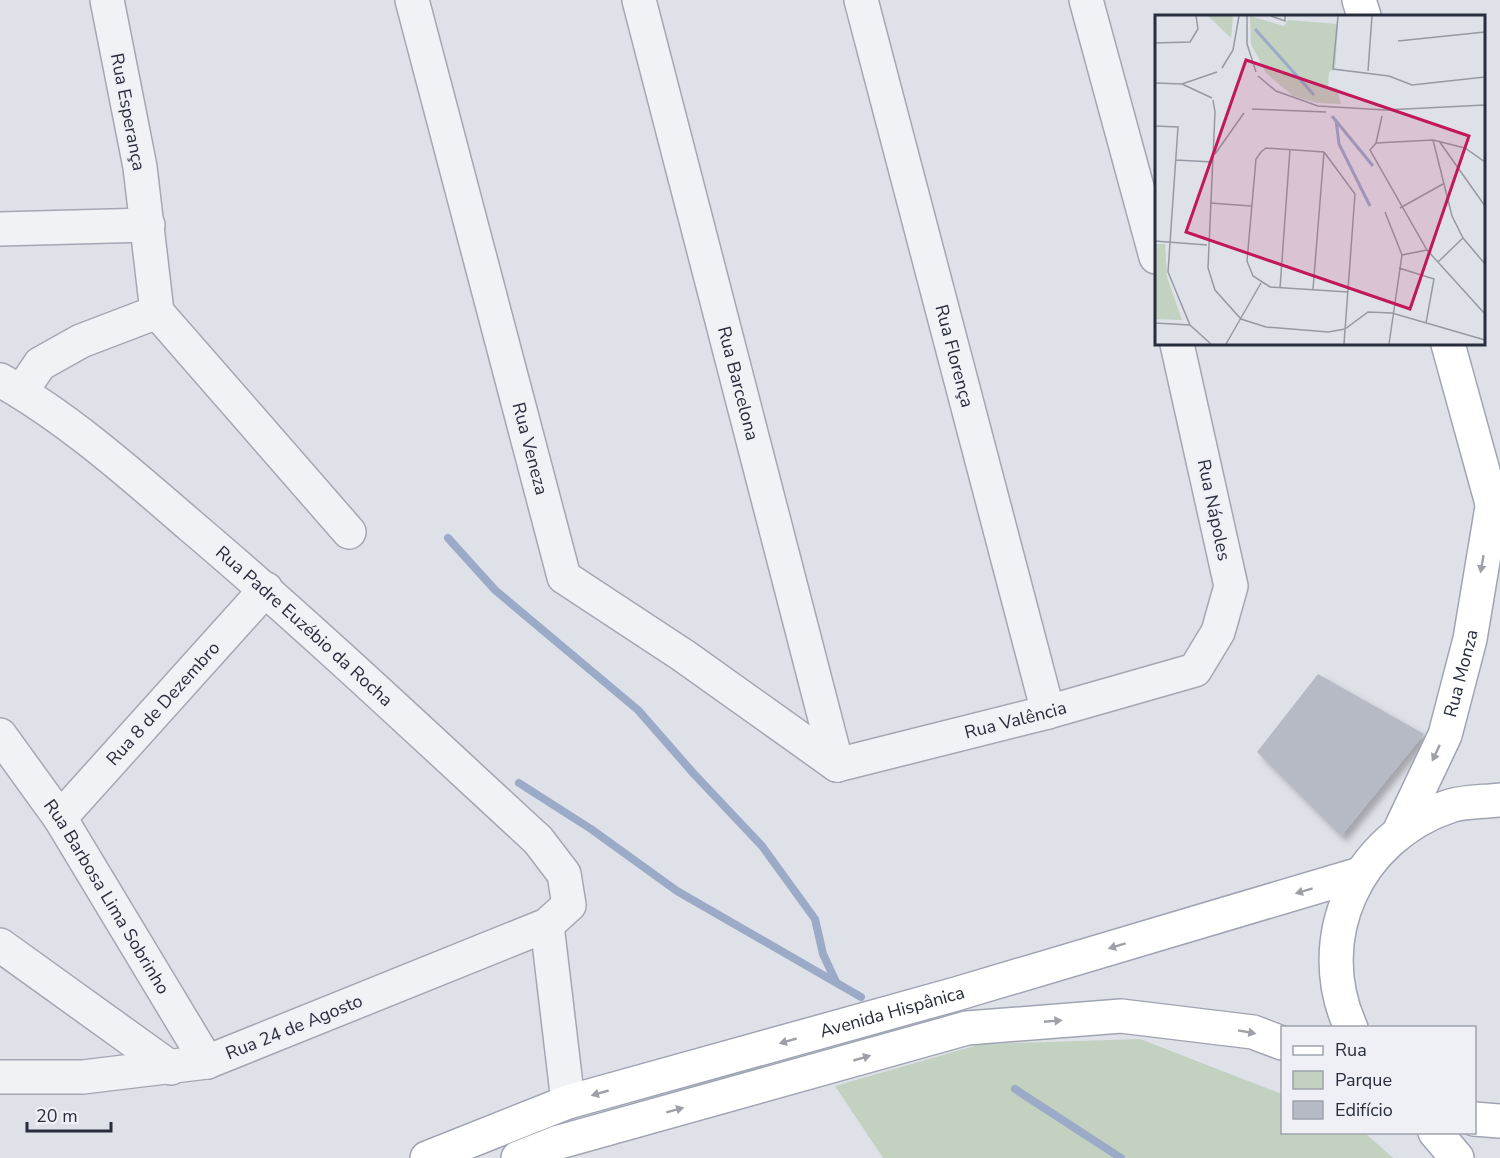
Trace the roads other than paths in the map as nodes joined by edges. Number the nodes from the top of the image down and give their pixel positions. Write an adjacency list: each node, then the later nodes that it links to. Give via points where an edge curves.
1 (107, 0): 8 (street, Rua Esperança)
2 (412, 0): 21 (street, Rua Veneza, via 564,577)
3 (639, 0): 21 (street, Rua Barcelona)
4 (861, 0): 19 (street, Rua Florença)
5 (1086, 0): 10 (street)
6 (1359, 0): 7 (main road)
7 (1364, 15)
8 (148, 225): 9 (street); 11 (street, Rua Esperança)
9 (0, 229)
10 (1155, 253)
11 (157, 312): 14 (street, via 81,341); 16 (street)
12 (1177, 345): 18 (street, Rua Nápoles, via 1231,586 1218,632)
13 (1448, 345): 15 (main road, Rua Monza)
14 (10, 386): 17 (street, Rua Padre Euzébio da Rocha, via 156,496)
15 (1494, 498): 24 (main road, Rua Monza, one-way to 24, via 1470,639 1445,735)
16 (348, 532)
17 (266, 589): 23 (street, Rua 8 de Dezembro); 26 (street, Rua Padre Euzébio da Rocha, via 538,840 564,874)
18 (1195, 670): 19 (street, Rua Valência)
19 (1048, 712): 21 (street, Rua Valência)
20 (0, 735): 23 (street, Rua Barbosa Lima Sobrinho)
21 (837, 765)
22 (1500, 800): 24 (main road, via 1451,805)
23 (60, 818): 32 (street, Rua Barbosa Lima Sobrinho)
24 (1399, 832): 25 (main road)
25 (1360, 874): 28 (main road, Avenida Hispânica, one-way to 28); 29 (main road, via 1341,915 1334,961 1341,1006)
26 (558, 915): 32 (street, Rua 24 de Agosto); 35 (street, Rua Padre Euzébio da Rocha)
27 (0, 945): 33 (street)
28 (956, 994): 30 (main road); 35 (main road, Avenida Hispânica, one-way to 35)
29 (1350, 1026)
30 (967, 1028): 31 (main road, Avenida Hispânica, one-way to 31, via 1120,1016 1253,1032); 40 (main road, Avenida Hispânica, one-way to 30, via 556,1143)
31 (1281, 1043)
32 (207, 1062): 33 (street, Rua 24 de Agosto)
33 (171, 1068): 34 (street, Rua 24 de Agosto, via 83,1077)
34 (0, 1077)
35 (568, 1102): 39 (main road, Avenida Hispânica)
36 (1476, 1119): 37 (main road)
37 (1500, 1121)
38 (1437, 1134): 41 (main road)
39 (427, 1158)
40 (518, 1158)
41 (1457, 1158)

